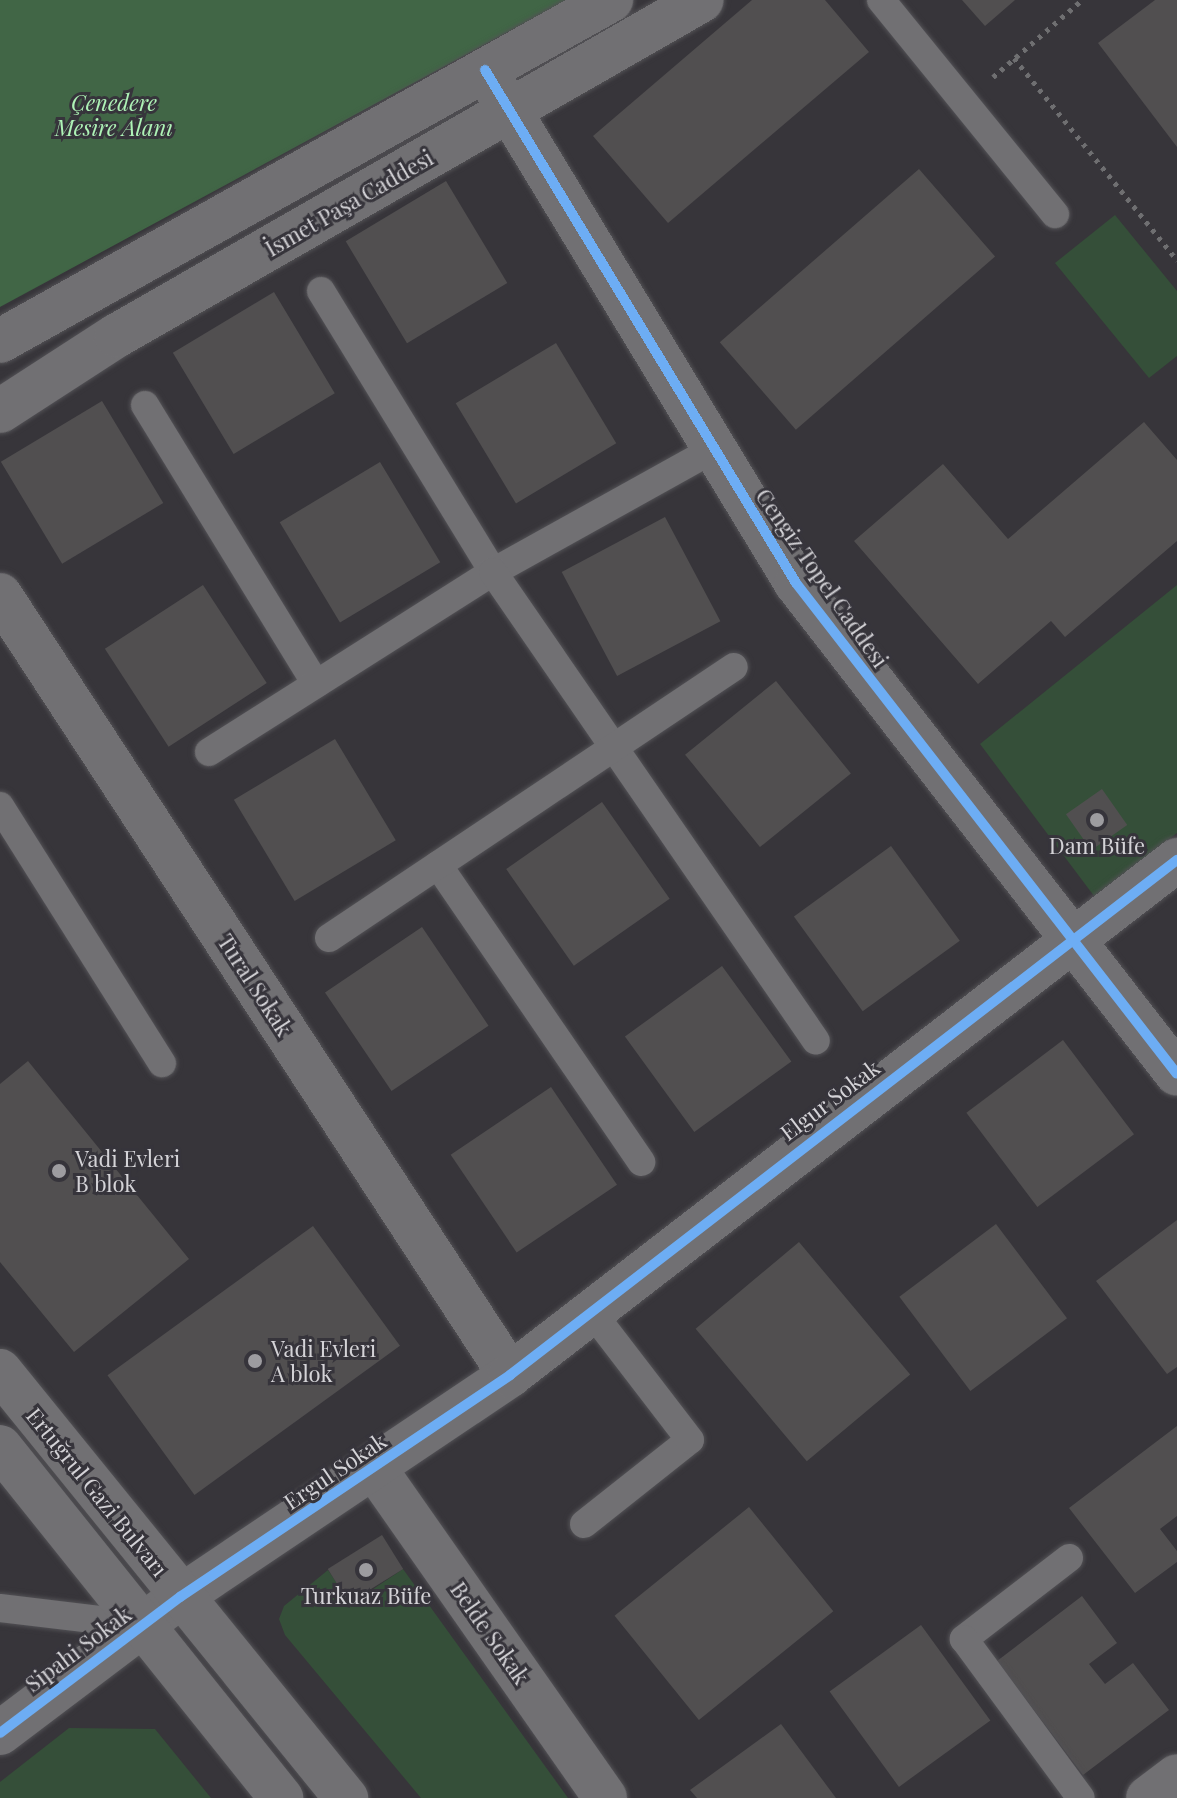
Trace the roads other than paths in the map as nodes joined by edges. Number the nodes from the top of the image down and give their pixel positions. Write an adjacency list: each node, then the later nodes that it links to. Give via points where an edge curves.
1 (611, 0): 4 (street)
2 (702, 0): 5 (street, İsmet Paşa Caddesi)
3 (881, 0): 6 (lane)
4 (485, 70): 5 (street, Cengiz Topel Caddesi); 8 (street)
5 (510, 111): 10 (street, İsmet Paşa Caddesi, via 116,336); 11 (street, Cengiz Topel Caddesi)
6 (1055, 214)
7 (321, 291): 12 (lane)
8 (0, 341)
9 (145, 405): 15 (lane)
10 (0, 411)
11 (712, 450): 12 (lane); 22 (street, Cengiz Topel Caddesi, via 805,595)
12 (493, 572): 15 (lane); 16 (lane)
13 (1, 599): 29 (street, Tural Sokak)
14 (734, 667): 16 (lane)
15 (316, 684): 17 (lane)
16 (614, 747): 20 (lane); 23 (lane)
17 (209, 752)
18 (0, 806): 24 (lane)
19 (1177, 860): 22 (street, Elgur Sokak)
20 (438, 865): 21 (lane); 26 (lane)
21 (329, 938)
22 (1072, 940): 25 (street, Cengiz Topel Caddesi); 27 (street, Elgur Sokak)
23 (816, 1041)
24 (162, 1063)
25 (1177, 1074)
26 (641, 1162)
27 (591, 1311): 29 (street, Elgur Sokak); 32 (lane, via 690,1440)
28 (0, 1371): 34 (street, Ertuğrul Gazi Bulvarı)
29 (510, 1375): 31 (street, Ergul Sokak)
30 (0, 1447): 36 (street)
31 (375, 1469): 34 (street, Ergul Sokak); 41 (street, Belde Sokak)
32 (584, 1524)
33 (1069, 1558): 42 (lane, via 964,1639)
34 (180, 1597): 36 (street, Sipahi Sokak); 40 (street, Ertuğrul Gazi Bulvarı)
35 (0, 1608): 36 (lane)
36 (143, 1625): 37 (street, Sipahi Sokak); 39 (street)
37 (0, 1733)
38 (1177, 1776): 43 (street)
39 (281, 1798)
40 (346, 1798)
41 (605, 1798)
42 (1081, 1798)
43 (1148, 1798)

